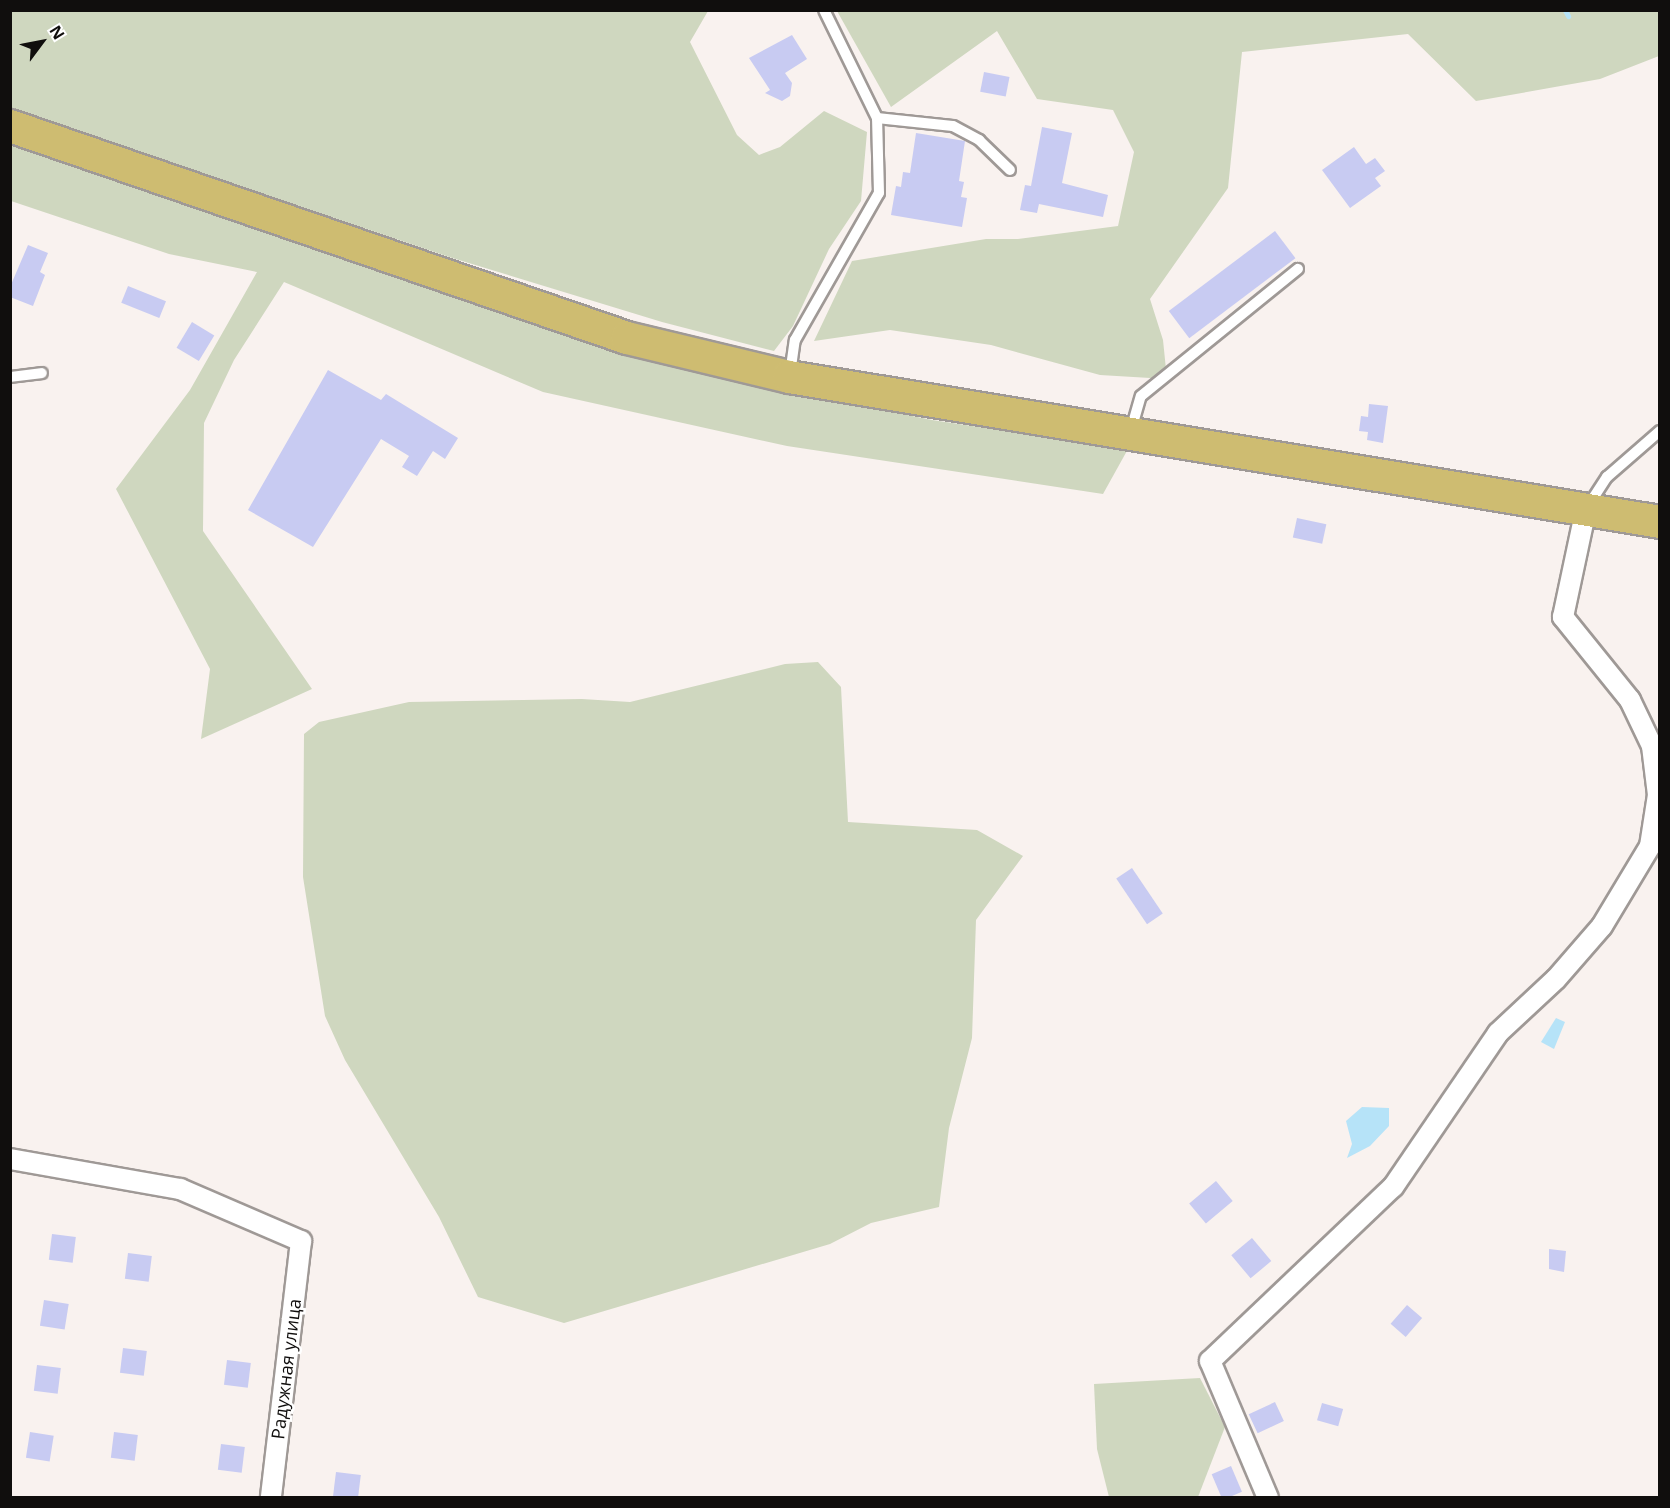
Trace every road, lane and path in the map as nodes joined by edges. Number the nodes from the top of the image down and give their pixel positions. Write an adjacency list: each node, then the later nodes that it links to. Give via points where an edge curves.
1 (824, 10): 2 (lane)
2 (877, 118): 4 (lane, via 953,126 979,140); 8 (lane, via 879,193 795,340)
3 (10, 126): 8 (main road, via 627,338)
4 (1010, 170)
5 (1298, 269): 10 (lane, via 1141,396)
6 (42, 373): 7 (lane)
7 (10, 377)
8 (789, 377): 10 (main road)
9 (1659, 431): 11 (lane, via 1607,477)
10 (1130, 433): 11 (main road)
11 (1586, 509): 12 (main road); 15 (street, via 1563,617 1630,700 1652,746 1658,795 1650,846 1602,926 1556,979 1498,1033 1393,1187 1210,1360)
12 (1659, 522)
13 (10, 1159): 14 (street, Радужная улица, via 180,1189 301,1240)
14 (271, 1497)
15 (1268, 1497)

